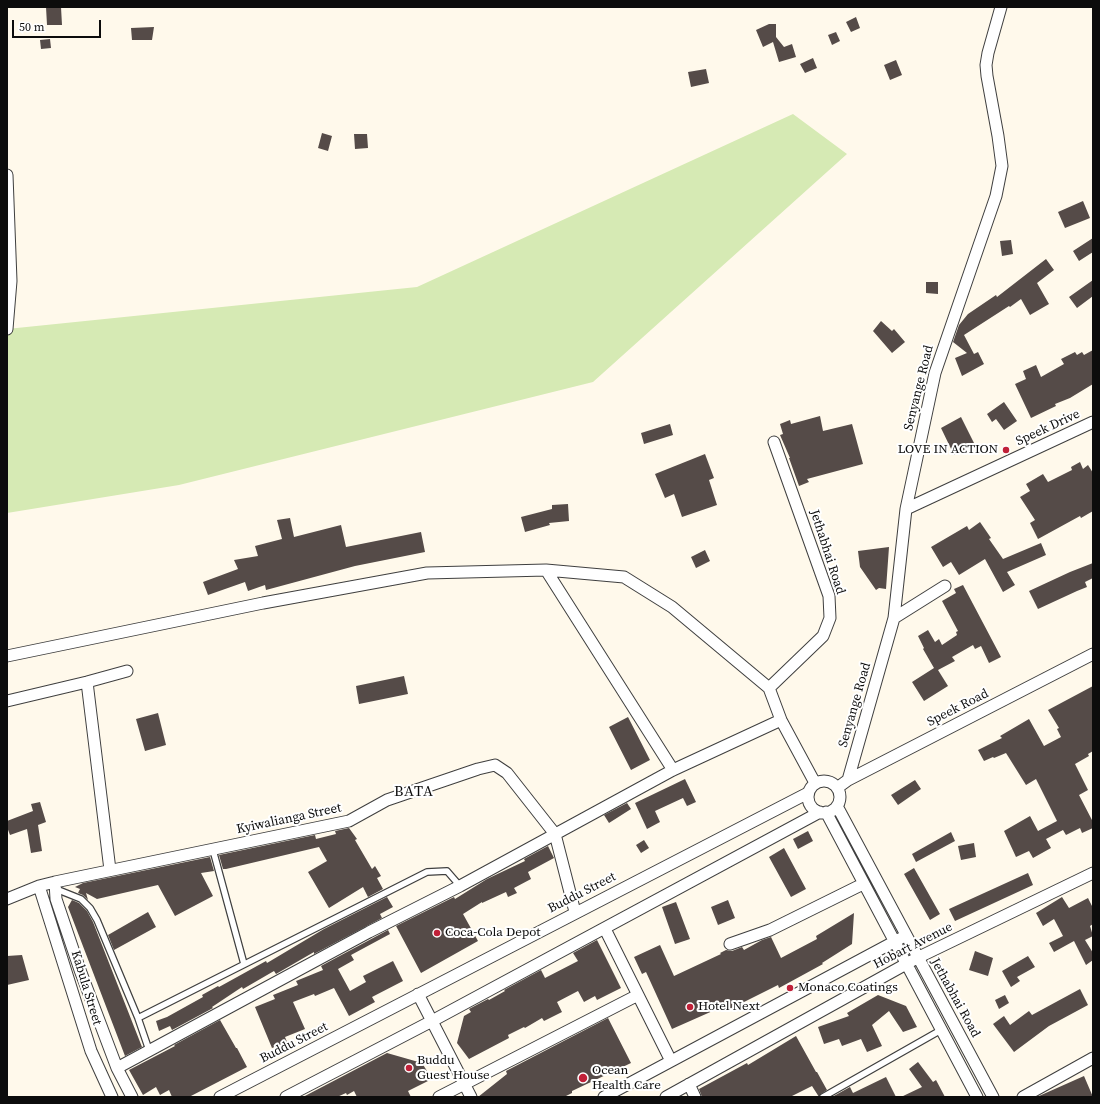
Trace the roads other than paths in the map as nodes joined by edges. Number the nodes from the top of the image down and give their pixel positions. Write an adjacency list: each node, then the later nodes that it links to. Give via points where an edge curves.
1 (1001, 7): 7 (street, Senyange Road, via 986,65 1002,166 996,196 934,374)
2 (7, 175): 3 (street)
3 (8, 191): 4 (street, via 11,281)
4 (7, 329)
5 (1093, 422): 7 (street, Speek Drive)
6 (774, 442): 15 (street, Jethabhai Road, via 829,596 830,618 823,636)
7 (906, 509): 10 (street, Senyange Road)
8 (546, 570): 12 (street, via 427,573); 15 (street, via 624,577 672,607); 18 (street)
9 (945, 586): 10 (street)
10 (894, 618): 19 (street, Senyange Road)
11 (1093, 654): 19 (street, Speek Road)
12 (7, 656)
13 (127, 671): 14 (street)
14 (87, 682): 16 (street); 27 (street)
15 (769, 688): 17 (street)
16 (7, 701)
17 (781, 720): 18 (street); 20 (street)
18 (673, 770): 25 (street)
19 (848, 780): 21 (street, Speek Road)
20 (815, 783): 21 (street, via 827,781); 22 (street)
21 (837, 788): 23 (street, via 839,800)
22 (808, 793): 24 (street, via 810,805 814,810); 34 (street, Buddu Street)
23 (836, 806): 24 (street); 36 (street, Jethabhai Road)
24 (823, 812): 29 (street, Jethabhai Road); 35 (street)
25 (555, 834): 26 (street, Kyiwalianga Street, via 507,773 495,765 387,800 350,821); 32 (street); 34 (street, Kyiwalianga Street)
26 (213, 850): 27 (street, Kyiwalianga Street); 40 (lane)
27 (110, 870): 31 (street, Kyiwalianga Street)
28 (1093, 873): 39 (street, Hobart Avenue)
29 (863, 884): 37 (street, Jethabhai Road); 38 (street, via 770,930)
30 (39, 886): 31 (street, Kyiwalianga Street); 33 (street, Kyiwalianga Street); 53 (street, Kabula Street, via 91,1051)
31 (55, 886): 44 (lane, via 81,899 90,908); 50 (street, via 56,899 80,970)
32 (460, 886): 40 (lane, via 447,871 427,872); 47 (street)
33 (7, 899)
34 (575, 912): 42 (street, Buddu Street)
35 (605, 929): 43 (street); 45 (street)
36 (905, 936): 37 (street, Hobart Avenue); 39 (street, Jethabhai Road)
37 (894, 942): 41 (street, Jethabhai Road); 49 (street, Hobart Avenue)
38 (730, 944)
39 (917, 958): 41 (street, Hobart Avenue); 64 (street, Jethabhai Road)
40 (244, 964): 44 (lane)
41 (906, 964): 46 (street, Jethabhai Road); 52 (street, Hobart Avenue)
42 (418, 994): 45 (street); 55 (street, Buddu Street)
43 (638, 995): 49 (street); 51 (street)
44 (138, 1018): 47 (lane)
45 (432, 1021): 51 (street); 56 (street)
46 (941, 1030): 62 (lane); 63 (street, Jethabhai Road)
47 (149, 1050): 50 (street)
48 (1093, 1058): 65 (street)
49 (671, 1061): 59 (street, Hobart Avenue)
50 (117, 1068): 54 (street)
51 (464, 1084): 57 (street); 58 (street)
52 (689, 1084): 60 (street, Hobart Avenue); 61 (street)
53 (112, 1097)
54 (132, 1097)
55 (220, 1097)
56 (286, 1097)
57 (439, 1097)
58 (471, 1097)
59 (604, 1097)
60 (666, 1097)
61 (695, 1097)
62 (823, 1097)
63 (977, 1097)
64 (992, 1097)
65 (1023, 1097)

